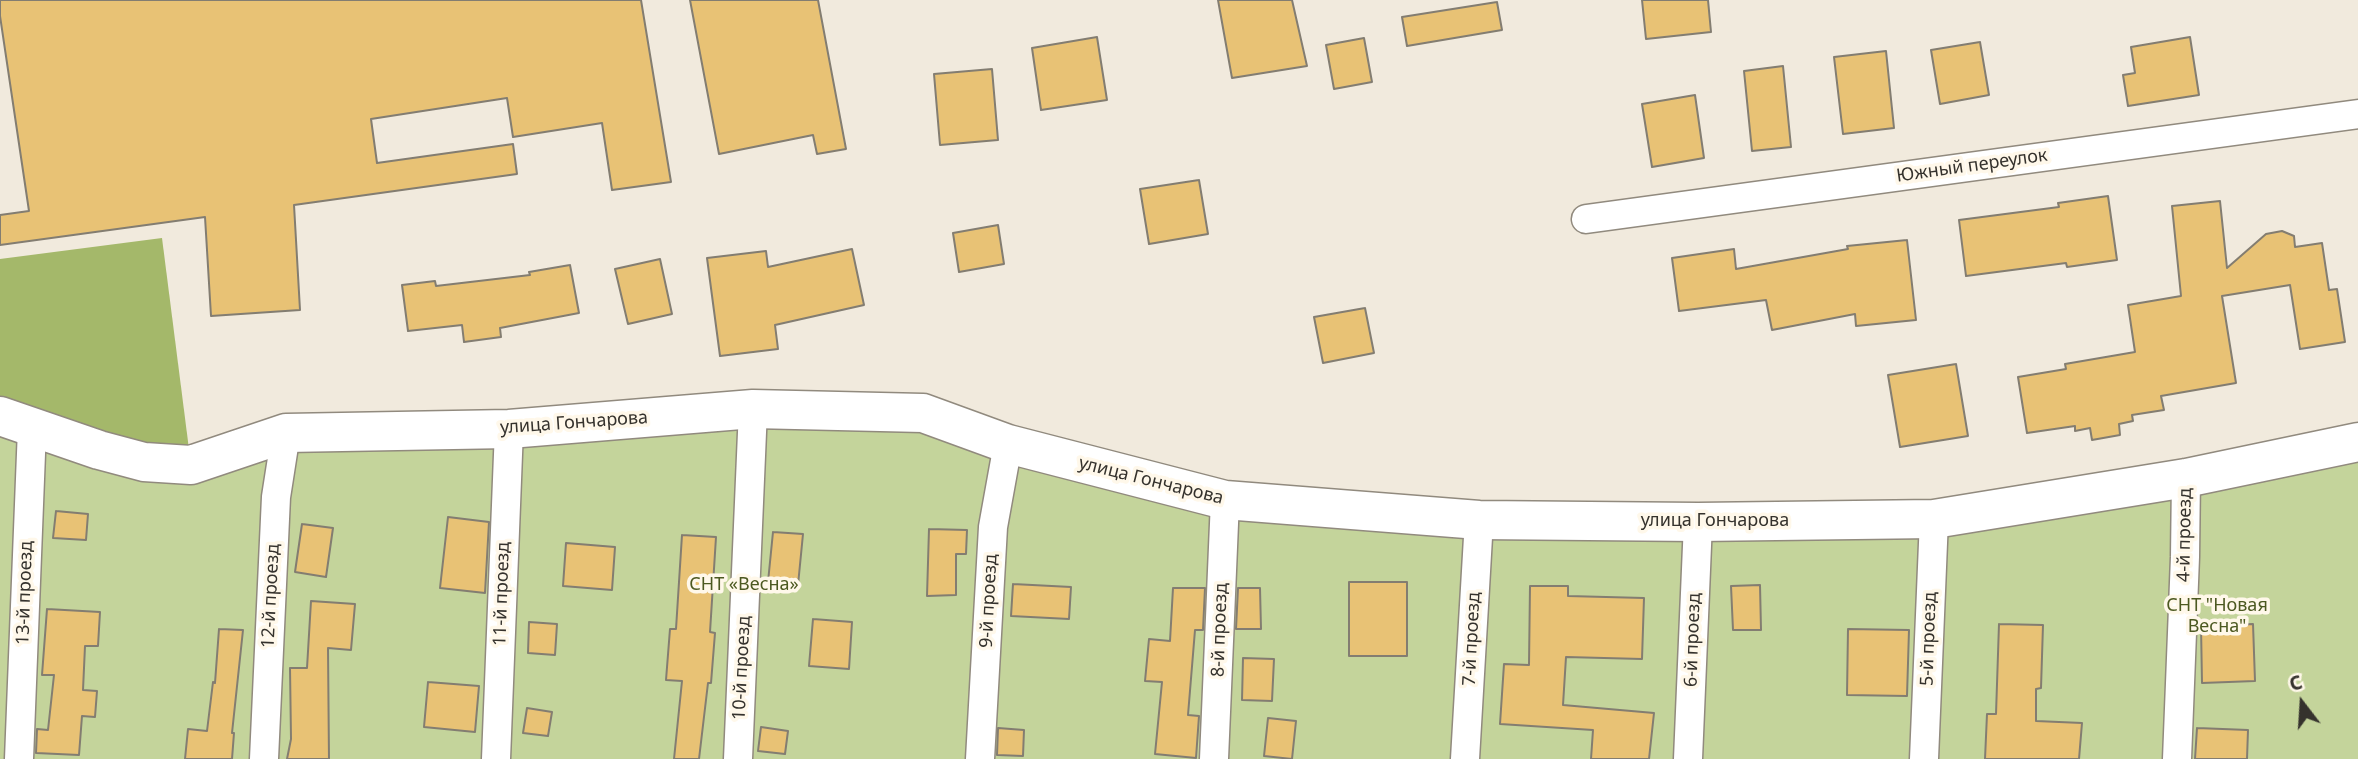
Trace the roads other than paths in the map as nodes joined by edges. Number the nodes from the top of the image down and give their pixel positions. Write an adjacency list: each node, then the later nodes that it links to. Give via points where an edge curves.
1 (2358, 114): 2 (street, Южный переулок)
2 (1586, 219)
3 (753, 409): 5 (street, улица Гончарова); 8 (street, улица Гончарова, via 923,413); 17 (street, 10-й проезд)
4 (16, 422): 6 (street, улица Гончарова, via 144,463 191,465); 14 (street, 13-й проезд)
5 (509, 429): 6 (street, улица Гончарова); 16 (street, 11-й проезд)
6 (286, 433): 15 (street, 12-й проезд, via 276,497)
7 (2358, 442): 9 (street, улица Гончарова)
8 (1008, 444): 10 (street, улица Гончарова); 18 (street, 9-й проезд, via 993,527)
9 (2186, 478): 11 (street, улица Гончарова); 23 (street, 4-й проезд)
10 (1225, 500): 12 (street, улица Гончарова); 19 (street, 8-й проезд)
11 (1934, 519): 13 (street, улица Гончарова); 22 (street, 5-й проезд)
12 (1479, 520): 13 (street, улица Гончарова); 20 (street, 7-й проезд)
13 (1698, 522): 21 (street, 6-й проезд)
14 (19, 759)
15 (264, 759)
16 (496, 759)
17 (738, 759)
18 (980, 759)
19 (1214, 759)
20 (1465, 759)
21 (1688, 759)
22 (1924, 759)
23 (2177, 759)

